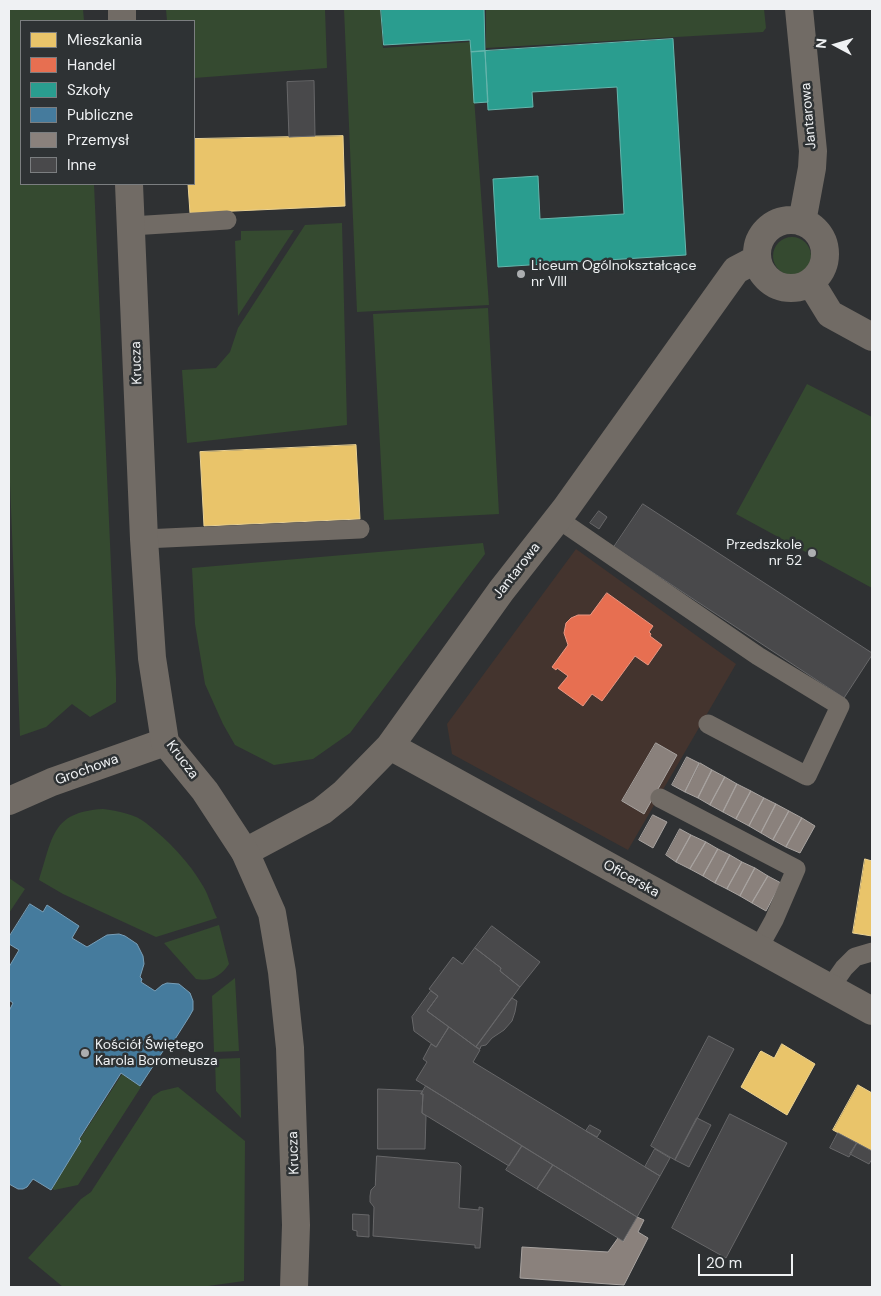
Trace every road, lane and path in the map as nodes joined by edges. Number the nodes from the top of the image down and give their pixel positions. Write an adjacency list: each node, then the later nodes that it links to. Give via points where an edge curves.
1 (800, 9): 4 (street, Jantarowa, via 813,152)
2 (129, 185): 5 (street, Krucza)
3 (227, 220): 5 (lane)
4 (802, 222): 6 (street, via 785,220 773,225 763,234); 7 (street, via 815,229 826,247 822,270)
5 (131, 226): 11 (street, Krucza)
6 (757, 258): 7 (street, via 761,271 780,288 792,289); 9 (street, Jantarowa, via 736,270)
7 (811, 283): 8 (street, via 830,314)
8 (872, 337)
9 (558, 519): 12 (lane, via 758,656 840,706 807,776); 14 (street, Jantarowa, via 501,590)
10 (360, 529): 11 (lane)
11 (144, 539): 13 (street, Krucza, via 151,645)
12 (708, 724)
13 (165, 742): 16 (street, Grochowa, via 52,782); 17 (street, Krucza, via 206,791)
14 (390, 746): 17 (street, Jantarowa, via 322,811); 18 (street, Oficerska)
15 (660, 798): 18 (lane, via 796,869)
16 (9, 801)
17 (245, 852): 22 (street, Krucza, via 272,913 285,994 296,1215)
18 (758, 949): 20 (street, Oficerska)
19 (872, 952): 20 (lane, via 855,958)
20 (830, 988): 21 (street, Oficerska)
21 (872, 1011)
22 (294, 1287)

